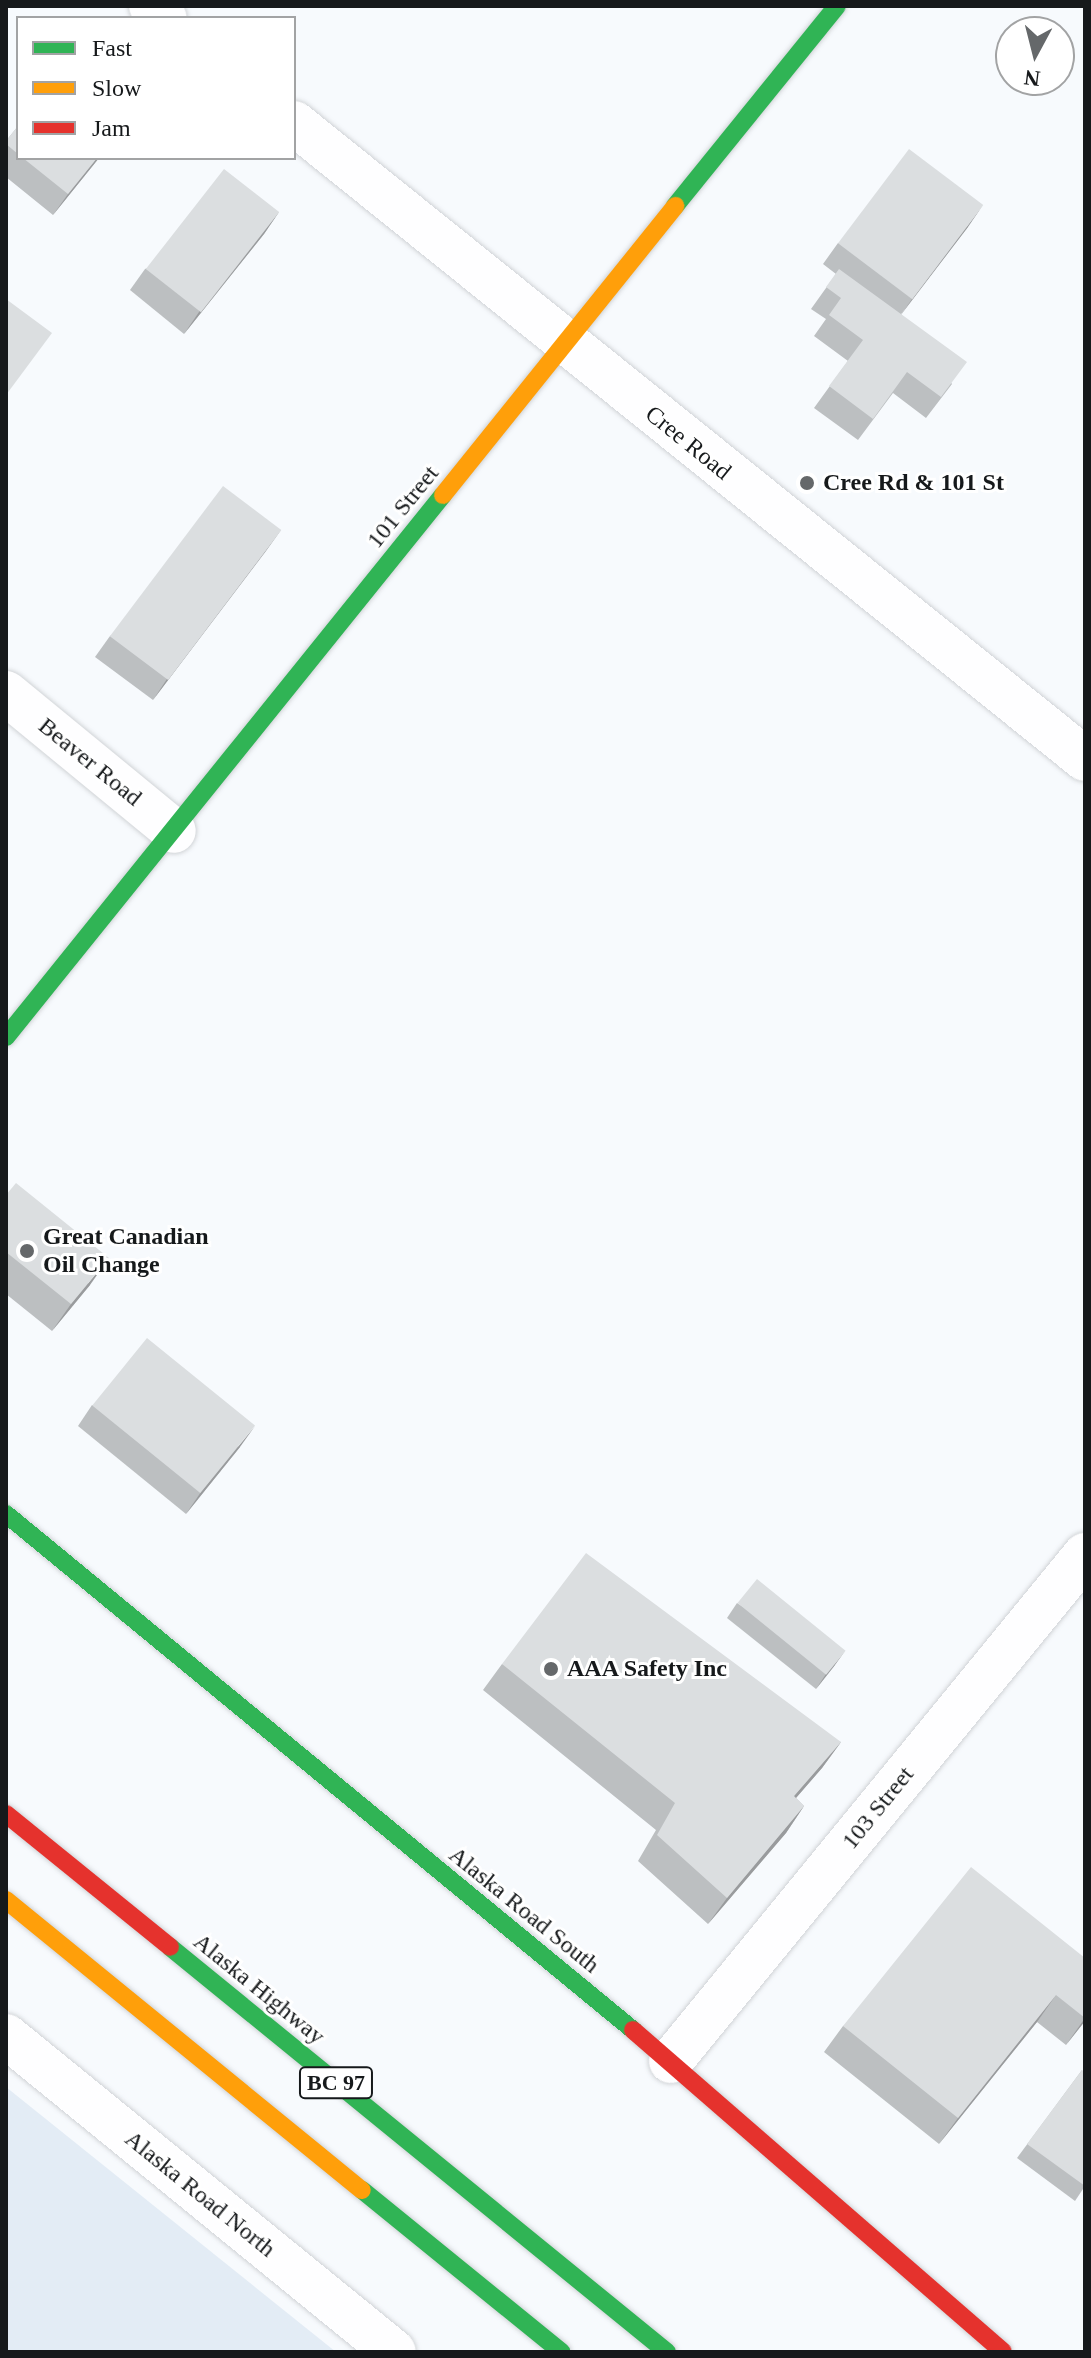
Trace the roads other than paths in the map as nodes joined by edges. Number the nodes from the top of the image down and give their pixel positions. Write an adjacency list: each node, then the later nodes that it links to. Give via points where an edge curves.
1 (837, 6): 3 (main road, 101 Street)
2 (296, 125): 3 (street, Cree Road)
3 (564, 344): 5 (street, Cree Road); 6 (main road, 101 Street)
4 (6, 693): 6 (street, Beaver Road)
5 (1085, 759)
6 (174, 831): 7 (main road, 101 Street)
7 (6, 1037)
8 (6, 1514): 13 (main road, Alaska Road South)
9 (1085, 1555): 13 (street, 103 Street)
10 (6, 1814): 16 (main road, Alaska Highway / BC 97)
11 (6, 1900): 15 (main road, BC 97)
12 (6, 2036): 14 (street, Alaska Road North)
13 (671, 2061): 17 (main road, Alaska Road South)
14 (394, 2352)
15 (561, 2352)
16 (667, 2352)
17 (1003, 2352)

